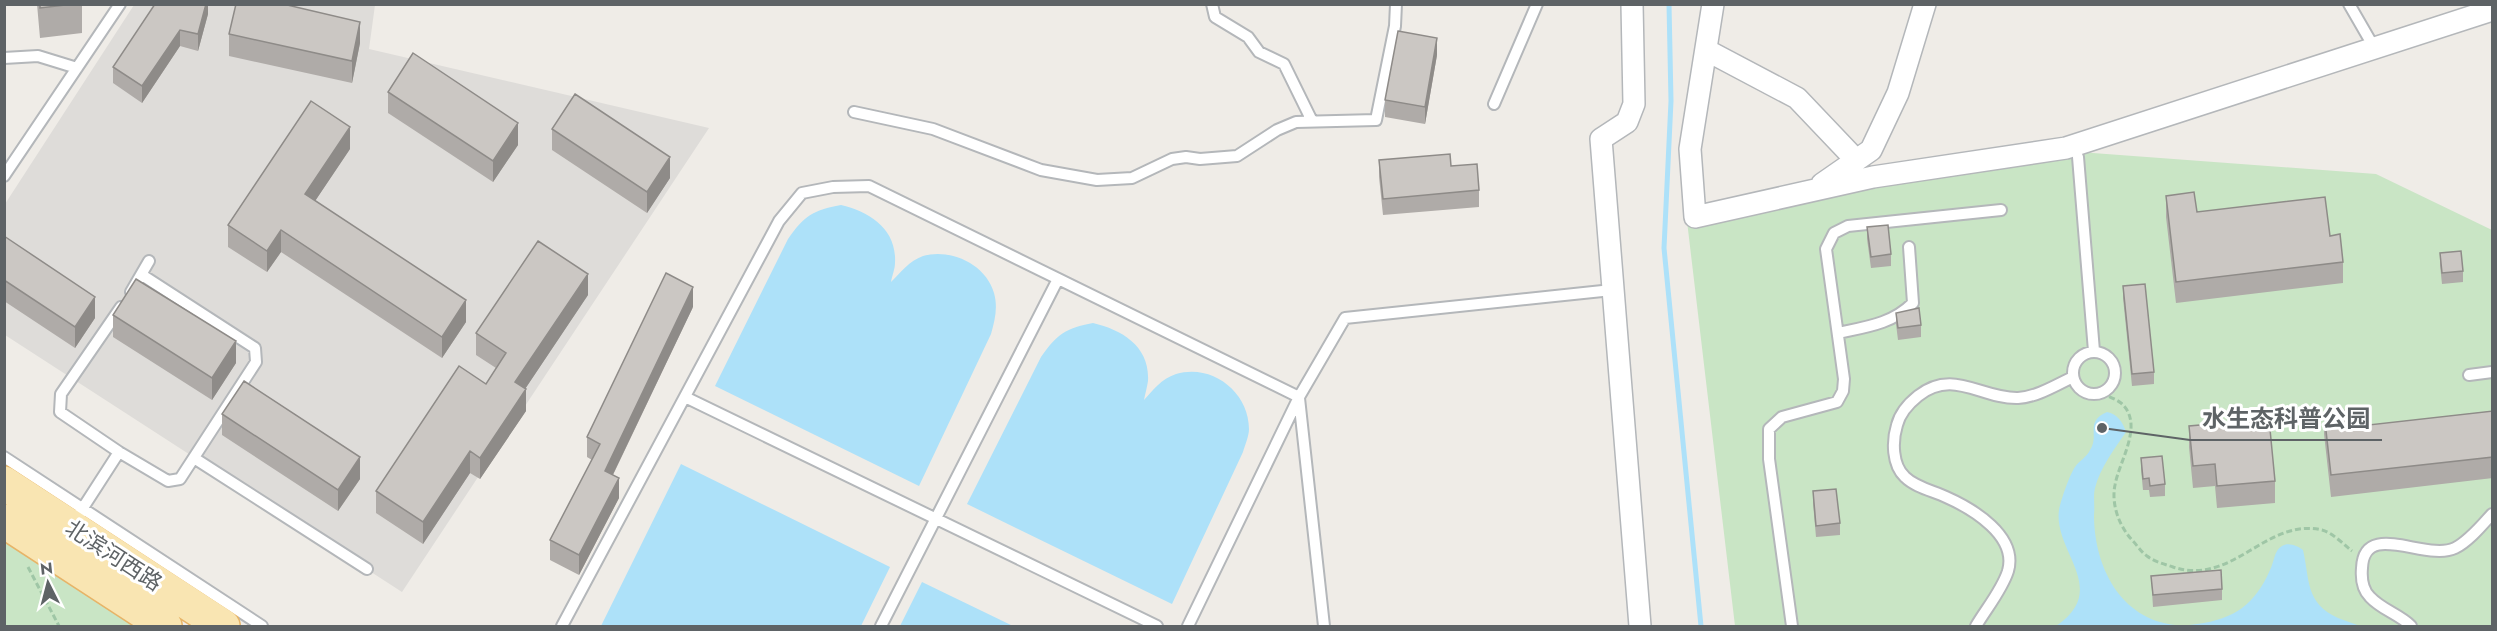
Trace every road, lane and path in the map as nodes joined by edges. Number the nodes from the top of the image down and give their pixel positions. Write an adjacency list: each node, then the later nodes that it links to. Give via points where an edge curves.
1 (120, 4): 13 (lane)
2 (1212, 4): 16 (lane, via 1215,17 1248,37 1259,52 1284,64)
3 (1396, 4): 16 (lane, via 1376,120)
4 (1537, 4): 14 (lane)
5 (1632, 4): 26 (street, via 1634,104 1627,122 1601,139)
6 (1713, 4): 11 (street)
7 (1925, 4): 18 (street, via 1898,93 1871,150)
8 (2349, 4): 10 (lane)
9 (2493, 10): 10 (street)
10 (2375, 49): 20 (street, via 2066,148 1873,177)
11 (1708, 51): 18 (street, via 1797,98); 20 (street, via 1690,149 1695,217)
12 (4, 58): 13 (lane, via 38,56)
13 (77, 68): 19 (lane)
14 (1494, 104)
15 (854, 112): 16 (lane, via 933,129 1041,170 1097,180 1132,178 1173,159 1237,156 1277,130 1296,122)
16 (1312, 121)
17 (2078, 157): 28 (lane)
18 (1856, 160): 20 (street)
19 (4, 177)
20 (1812, 191)
21 (2001, 210): 27 (lane, via 1868,222 1834,233 1826,249)
22 (1909, 247): 27 (lane, via 1913,303 1883,324)
23 (149, 261): 24 (lane)
24 (142, 275): 35 (lane, via 62,394 60,412); 37 (lane, via 255,348 256,362)
25 (1058, 279): 33 (lane, via 868,186 802,193 779,221); 34 (lane); 41 (lane)
26 (1612, 290): 34 (lane, via 1345,318); 56 (street)
27 (1838, 333): 46 (lane, via 1844,379 1836,402 1782,417 1769,429 1769,459)
28 (2094, 351): 31 (lane, via 2075,362); 32 (lane, via 2106,355 2114,366 2112,385)
29 (2493, 372): 30 (lane)
30 (2469, 375)
31 (2073, 377): 32 (lane, via 2081,389); 57 (lane, via 2034,395 2017,398 1964,385 1927,389 1912,400 1897,425 1895,455 1905,477 1983,519 2006,544 2008,571)
32 (2101, 393): 43 (path, via 2122,403 2132,427 2114,486 2115,508 2126,533 2147,556 2189,572 2212,569 2276,536 2314,529 2324,530)
33 (685, 397): 41 (lane); 51 (lane)
34 (1299, 397): 54 (lane); 55 (lane)
35 (119, 452): 37 (lane, via 168,480 180,479); 40 (lane)
36 (4, 457): 40 (lane)
37 (194, 458): 45 (lane)
38 (4, 483): 40 (main road, 北滨河西路)
39 (2493, 514): 43 (lane, via 2456,548 2424,551 2386,542 2374,545)
40 (77, 518): 49 (main road, 北滨河西路); 50 (lane)
41 (936, 519): 52 (lane); 53 (lane)
42 (4, 521): 48 (main road, 北滨河西路)
43 (2362, 560): 58 (lane, via 2362,584 2369,597)
44 (26, 563): 47 (path)
45 (367, 569)
46 (1792, 626)
47 (59, 627)
48 (165, 627)
49 (223, 627)
50 (262, 627)
51 (562, 627)
52 (881, 627)
53 (1157, 627)
54 (1188, 627)
55 (1324, 627)
56 (1640, 627)
57 (1976, 627)
58 (2411, 627)

